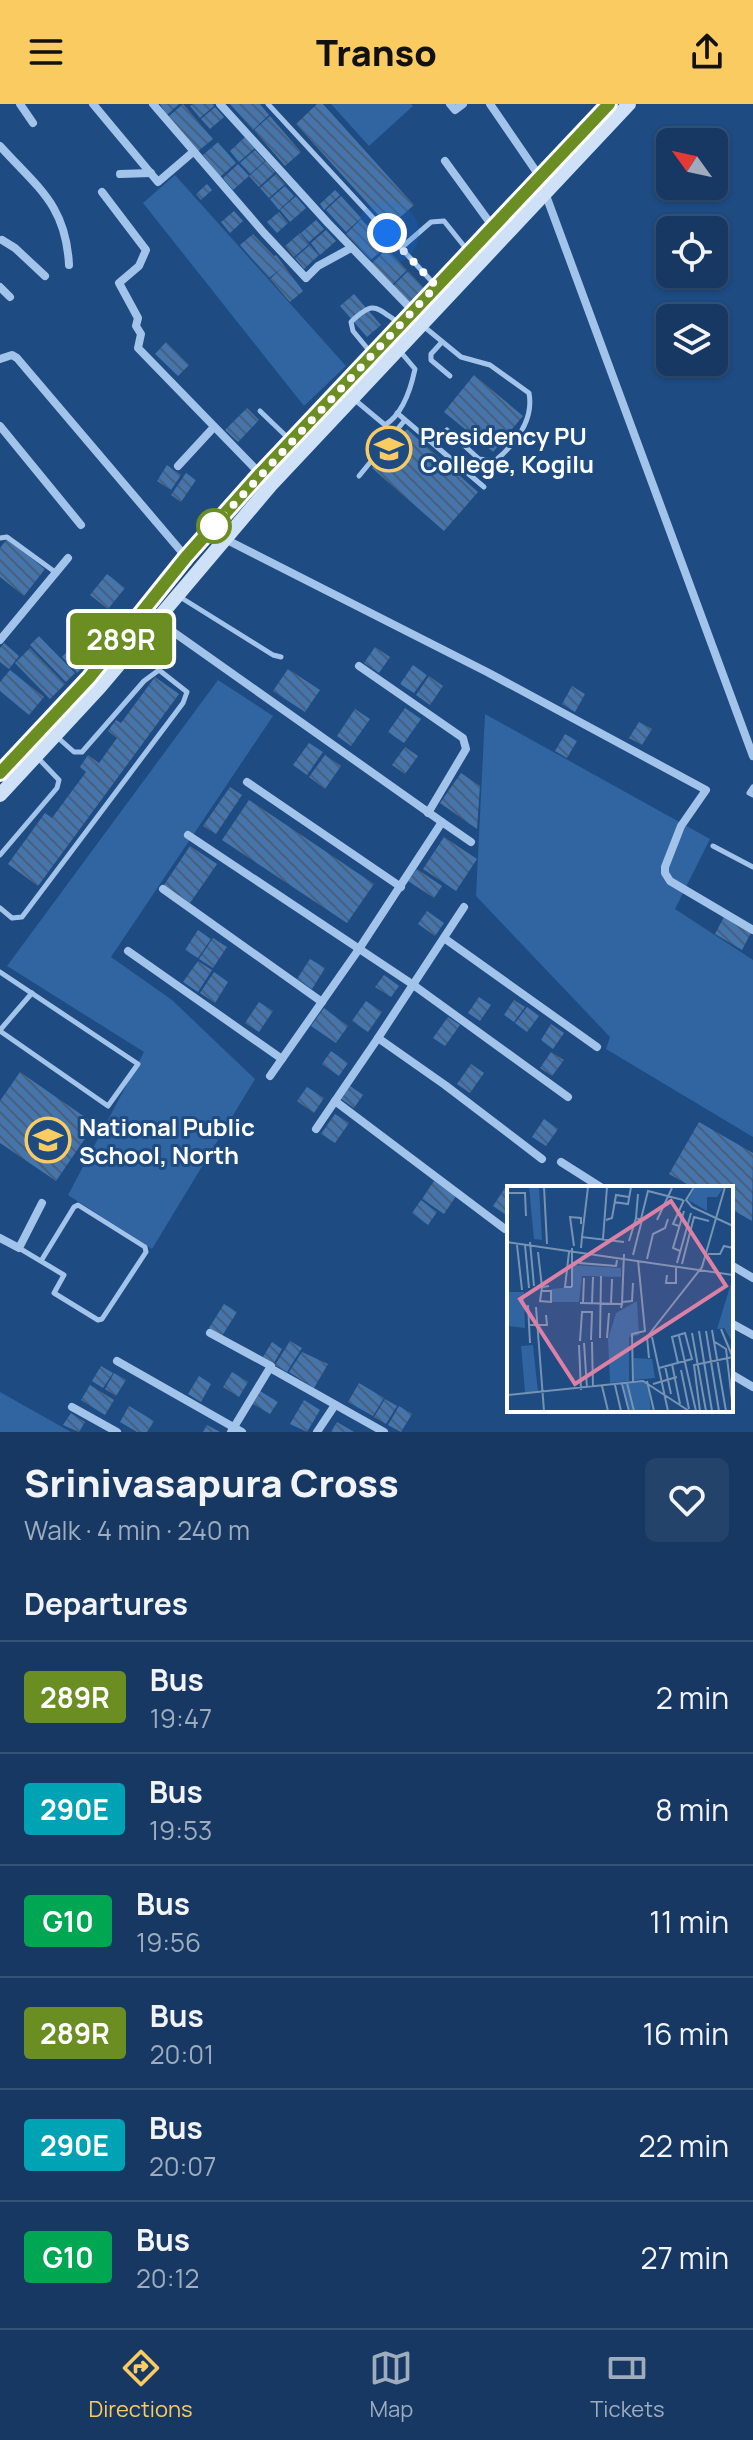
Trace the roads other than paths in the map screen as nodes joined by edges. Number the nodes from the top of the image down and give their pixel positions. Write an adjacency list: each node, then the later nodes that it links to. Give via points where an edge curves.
1 (20, 104): 11 (street)
2 (93, 104): 15 (street)
3 (153, 104): 13 (street)
4 (220, 104): 22 (street)
5 (269, 104): 23 (lane)
6 (450, 104): 7 (street, via 455,110)
7 (463, 104)
8 (490, 104): 17 (street)
9 (608, 104): 17 (main road)
10 (629, 104): 19 (main road)
11 (33, 123)
12 (0, 146): 25 (street, via 54,206 67,236)
13 (193, 152): 15 (street, via 158,182); 22 (street, via 306,278)
14 (445, 161): 20 (street)
15 (151, 173): 16 (street)
16 (120, 174)
17 (540, 177): 19 (street); 20 (main road)
18 (102, 192): 43 (street, via 146,250 139,266 119,283 138,318 138,348)
19 (545, 193): 32 (main road); 63 (street)
20 (493, 227): 24 (main road)
21 (1, 239): 26 (street)
22 (351, 248): 30 (street)
23 (401, 248): 24 (lane, via 431,222 444,221); 27 (lane)
24 (469, 252): 27 (main road)
25 (69, 265)
26 (45, 276)
27 (436, 286): 30 (main road)
28 (0, 287): 29 (street)
29 (10, 297)
30 (413, 311): 31 (main road)
31 (401, 324): 35 (main road); 35 (lane, via 374,307 366,307 351,322)
32 (421, 325): 33 (lane); 34 (main road)
33 (442, 342): 37 (lane, via 431,360); 44 (lane, via 461,357 490,365 529,393 531,407 527,421 495,461 479,459)
34 (399, 349): 38 (main road); 40 (lane, via 415,369)
35 (372, 355): 45 (main road)
36 (0, 359): 53 (street, via 17,358)
37 (450, 376)
38 (353, 398): 40 (lane, via 385,425); 48 (main road)
39 (260, 411): 45 (lane)
40 (397, 413): 41 (lane)
41 (405, 420): 47 (lane); 49 (lane)
42 (0, 426): 50 (street)
43 (214, 427): 46 (street); 48 (street)
44 (447, 430)
45 (292, 442): 48 (main road)
46 (178, 466)
47 (359, 476)
48 (265, 480): 52 (main road); 53 (main road)
49 (484, 487)
50 (81, 525)
51 (0, 538): 55 (lane, via 7,537)
52 (224, 539): 56 (main road); 80 (street, via 706,790 681,826 665,873)
53 (186, 557): 57 (main road)
54 (68, 558): 55 (street)
55 (55, 572): 58 (street)
56 (176, 594): 57 (main road); 59 (lane)
57 (150, 615): 61 (main road, via 100,687); 64 (main road); 69 (street)
58 (0, 640)
59 (281, 657)
60 (359, 666): 69 (street, via 466,743)
61 (55, 736): 62 (main road); 79 (lane, via 74,752 82,752 159,670 187,692 22,917 12,918)
62 (36, 756): 67 (main road); 74 (lane, via 59,780 57,788)
63 (753, 756)
64 (0, 773)
65 (247, 782): 76 (street)
66 (753, 787): 68 (lane)
67 (0, 795)
68 (753, 795)
69 (428, 813): 70 (street)
70 (442, 822): 72 (street); 76 (street)
71 (188, 835): 82 (street)
72 (471, 842)
73 (713, 846): 75 (lane)
74 (0, 855)
75 (753, 867)
76 (401, 887): 82 (street)
77 (163, 889): 87 (street)
78 (464, 907): 81 (street)
79 (0, 908)
80 (753, 930)
81 (444, 938): 85 (street); 90 (street)
82 (359, 949): 85 (street); 87 (street)
83 (128, 951): 91 (street)
84 (0, 972): 86 (lane)
85 (412, 984): 89 (street); 93 (street)
86 (32, 993): 88 (lane); 88 (lane, via 138,1064 108,1106)
87 (322, 1002): 91 (street)
88 (0, 1031)
89 (378, 1038): 94 (street); 96 (street)
90 (597, 1047)
91 (282, 1059): 92 (street)
92 (270, 1076)
93 (568, 1097)
94 (335, 1101): 95 (street); 100 (street)
95 (316, 1129)
96 (542, 1159)
97 (561, 1162): 98 (street)
98 (599, 1186)
99 (42, 1203): 102 (street)
100 (505, 1229)
101 (0, 1238): 102 (street)
102 (19, 1248): 103 (lane)
103 (41, 1261): 103 (lane, via 64,1275 54,1293 98,1320 146,1252 78,1205)
104 (733, 1266): 105 (street)
105 (753, 1278)
106 (733, 1324): 108 (street)
107 (210, 1333): 110 (street)
108 (753, 1335)
109 (117, 1361): 115 (street)
110 (270, 1368): 113 (street); 115 (street)
111 (733, 1375): 112 (street)
112 (753, 1387)
113 (335, 1405): 118 (street); 119 (street)
114 (72, 1407): 116 (street)
115 (232, 1430): 117 (street)
116 (117, 1432)
117 (242, 1432)
118 (317, 1432)
119 (384, 1432)

